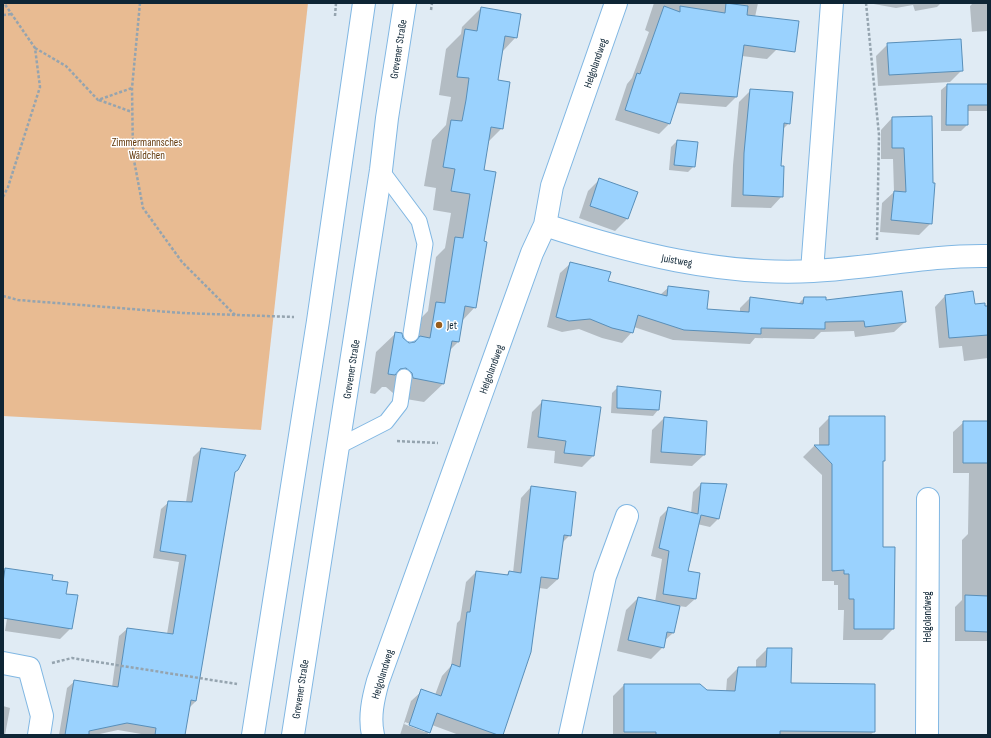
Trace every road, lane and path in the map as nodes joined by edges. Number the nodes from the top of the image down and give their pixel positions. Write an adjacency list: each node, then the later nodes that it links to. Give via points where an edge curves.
1 (4, 3): 8 (path)
2 (140, 3): 11 (path)
3 (364, 3): 34 (street, via 318,321)
4 (405, 3): 14 (street, Grevener Straße, via 387,118)
5 (616, 3): 16 (street, Helgolandweg, via 552,186)
6 (832, 3): 19 (street)
7 (866, 3): 18 (path, via 879,135 877,239)
8 (12, 14): 9 (path); 10 (path)
9 (3, 15)
10 (35, 48): 12 (path, via 66,66); 15 (path, via 40,87)
11 (132, 88): 12 (path); 13 (path)
12 (98, 100): 13 (path)
13 (132, 112): 21 (path, via 133,155 143,208 182,262)
14 (382, 170): 23 (lane, via 419,221 425,244); 27 (street, Grevener Straße)
15 (3, 197)
16 (545, 225): 19 (street, Juistweg, via 599,242 686,262 737,269); 26 (street, Helgolandweg, via 532,253)
17 (988, 256): 18 (street, Juistweg, via 934,258)
18 (880, 265): 19 (street, Juistweg)
19 (812, 271)
20 (3, 296): 21 (path, via 18,300 182,314)
21 (235, 315): 22 (path)
22 (294, 317)
23 (411, 334)
24 (404, 377): 27 (lane, via 400,404 386,422)
25 (393, 441): 26 (path)
26 (463, 444): 36 (street, Helgolandweg, via 378,681 371,716)
27 (339, 446): 35 (street, Grevener Straße)
28 (928, 499): 38 (street, Helgolandweg)
29 (627, 516): 37 (street, via 605,576)
30 (3, 663): 31 (street)
31 (29, 668): 32 (path, via 72,658); 33 (street, via 42,716)
32 (239, 684)
33 (39, 735)
34 (253, 735)
35 (293, 735)
36 (373, 735)
37 (570, 735)
38 (927, 735)

